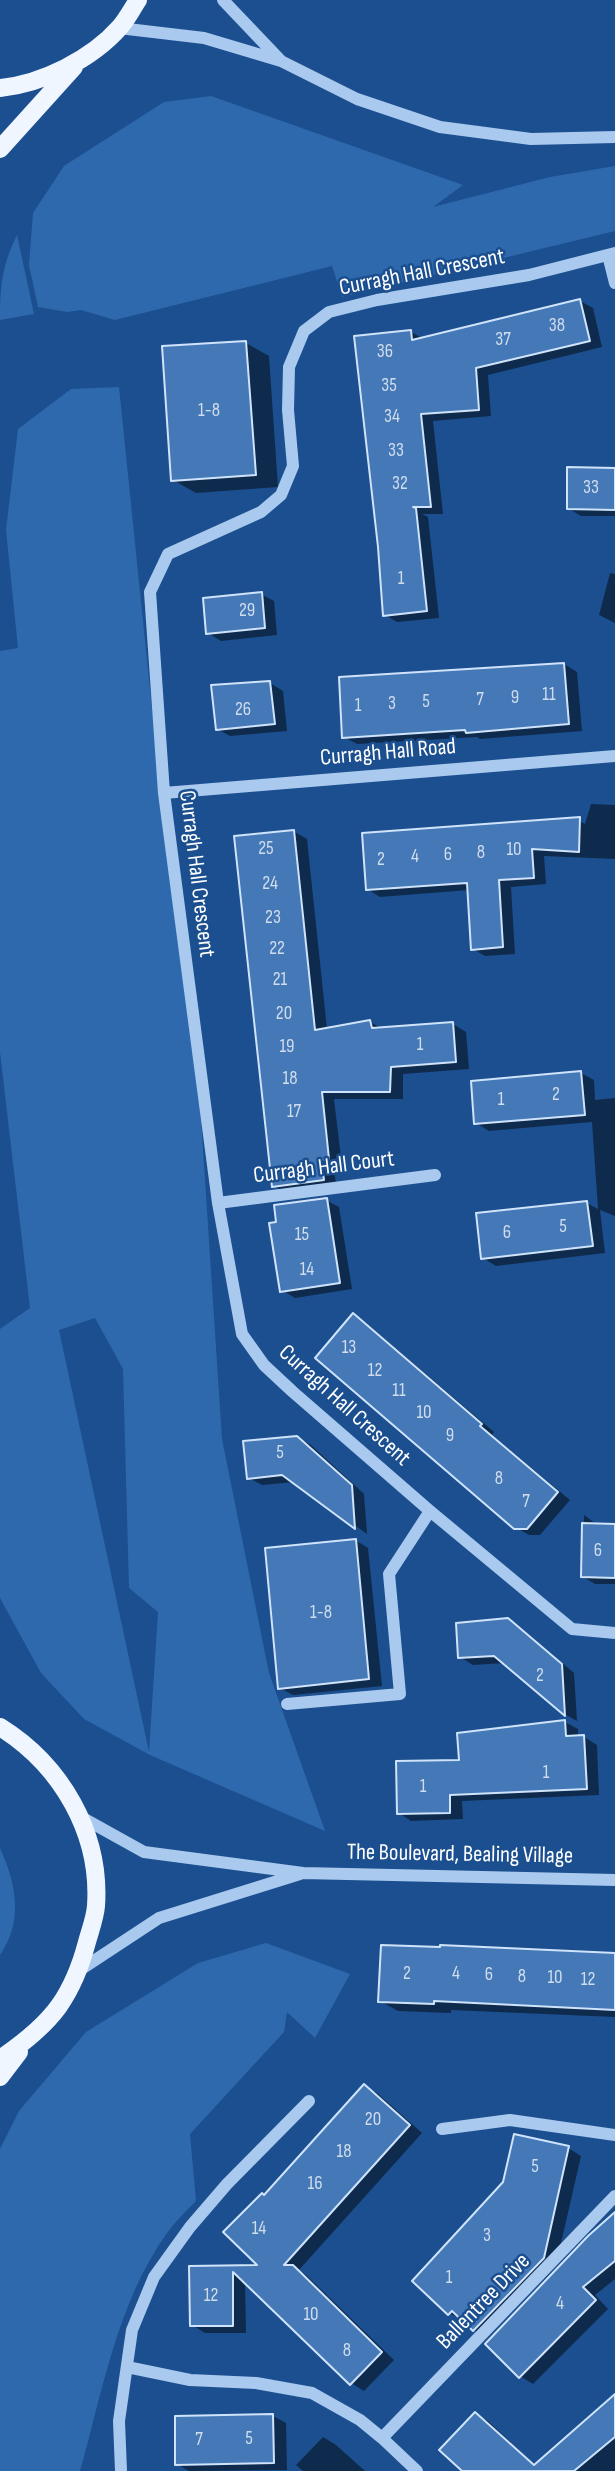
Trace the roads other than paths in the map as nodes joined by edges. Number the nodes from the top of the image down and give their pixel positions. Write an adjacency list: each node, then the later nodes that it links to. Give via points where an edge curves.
1 (138, 0): 3 (main road)
2 (223, 0): 5 (street)
3 (119, 28): 4 (main road); 5 (street, via 204,38)
4 (82, 59): 6 (main road, via 45,78); 8 (main road)
5 (281, 61): 7 (street, via 357,99 440,127 531,139)
6 (0, 88)
7 (615, 137)
8 (0, 149)
9 (612, 254): 10 (street); 12 (street, Curragh Hall Crescent, via 529,275 377,300 329,312 304,331 289,367 293,466 281,495 261,512 168,554 150,592)
10 (615, 283)
11 (615, 756): 12 (street, Curragh Hall Road)
12 (164, 793): 14 (street, Curragh Hall Crescent)
13 (435, 1175): 14 (street, Curragh Hall Court)
14 (218, 1203): 15 (street, Curragh Hall Crescent, via 242,1334 264,1365)
15 (430, 1510): 16 (street, Curragh Hall Crescent, via 572,1629); 17 (street, via 389,1574 400,1694)
16 (615, 1633)
17 (287, 1704)
18 (0, 1727): 19 (main road, via 56,1776)
19 (81, 1817): 21 (street, The Boulevard, Bealing Village, via 144,1852); 23 (main road, via 95,1867 96,1908)
20 (615, 1866): 22 (street)
21 (303, 1873): 22 (street, The Boulevard, Bealing Village); 23 (street, The Boulevard, Bealing Village, via 159,1918)
22 (612, 1880)
23 (80, 1970): 24 (main road, via 60,2006)
24 (32, 2036): 25 (main road); 26 (main road)
25 (0, 2059)
26 (0, 2077)
27 (309, 2101): 31 (street, via 227,2184 154,2277 132,2330)
28 (442, 2129): 29 (street, via 510,2120)
29 (615, 2134)
30 (615, 2196): 32 (street, Ballentree Drive)
31 (127, 2367): 32 (street, via 190,2380 256,2383 312,2393); 33 (street, via 119,2421)
32 (382, 2438): 34 (street)
33 (121, 2471)
34 (417, 2471)

